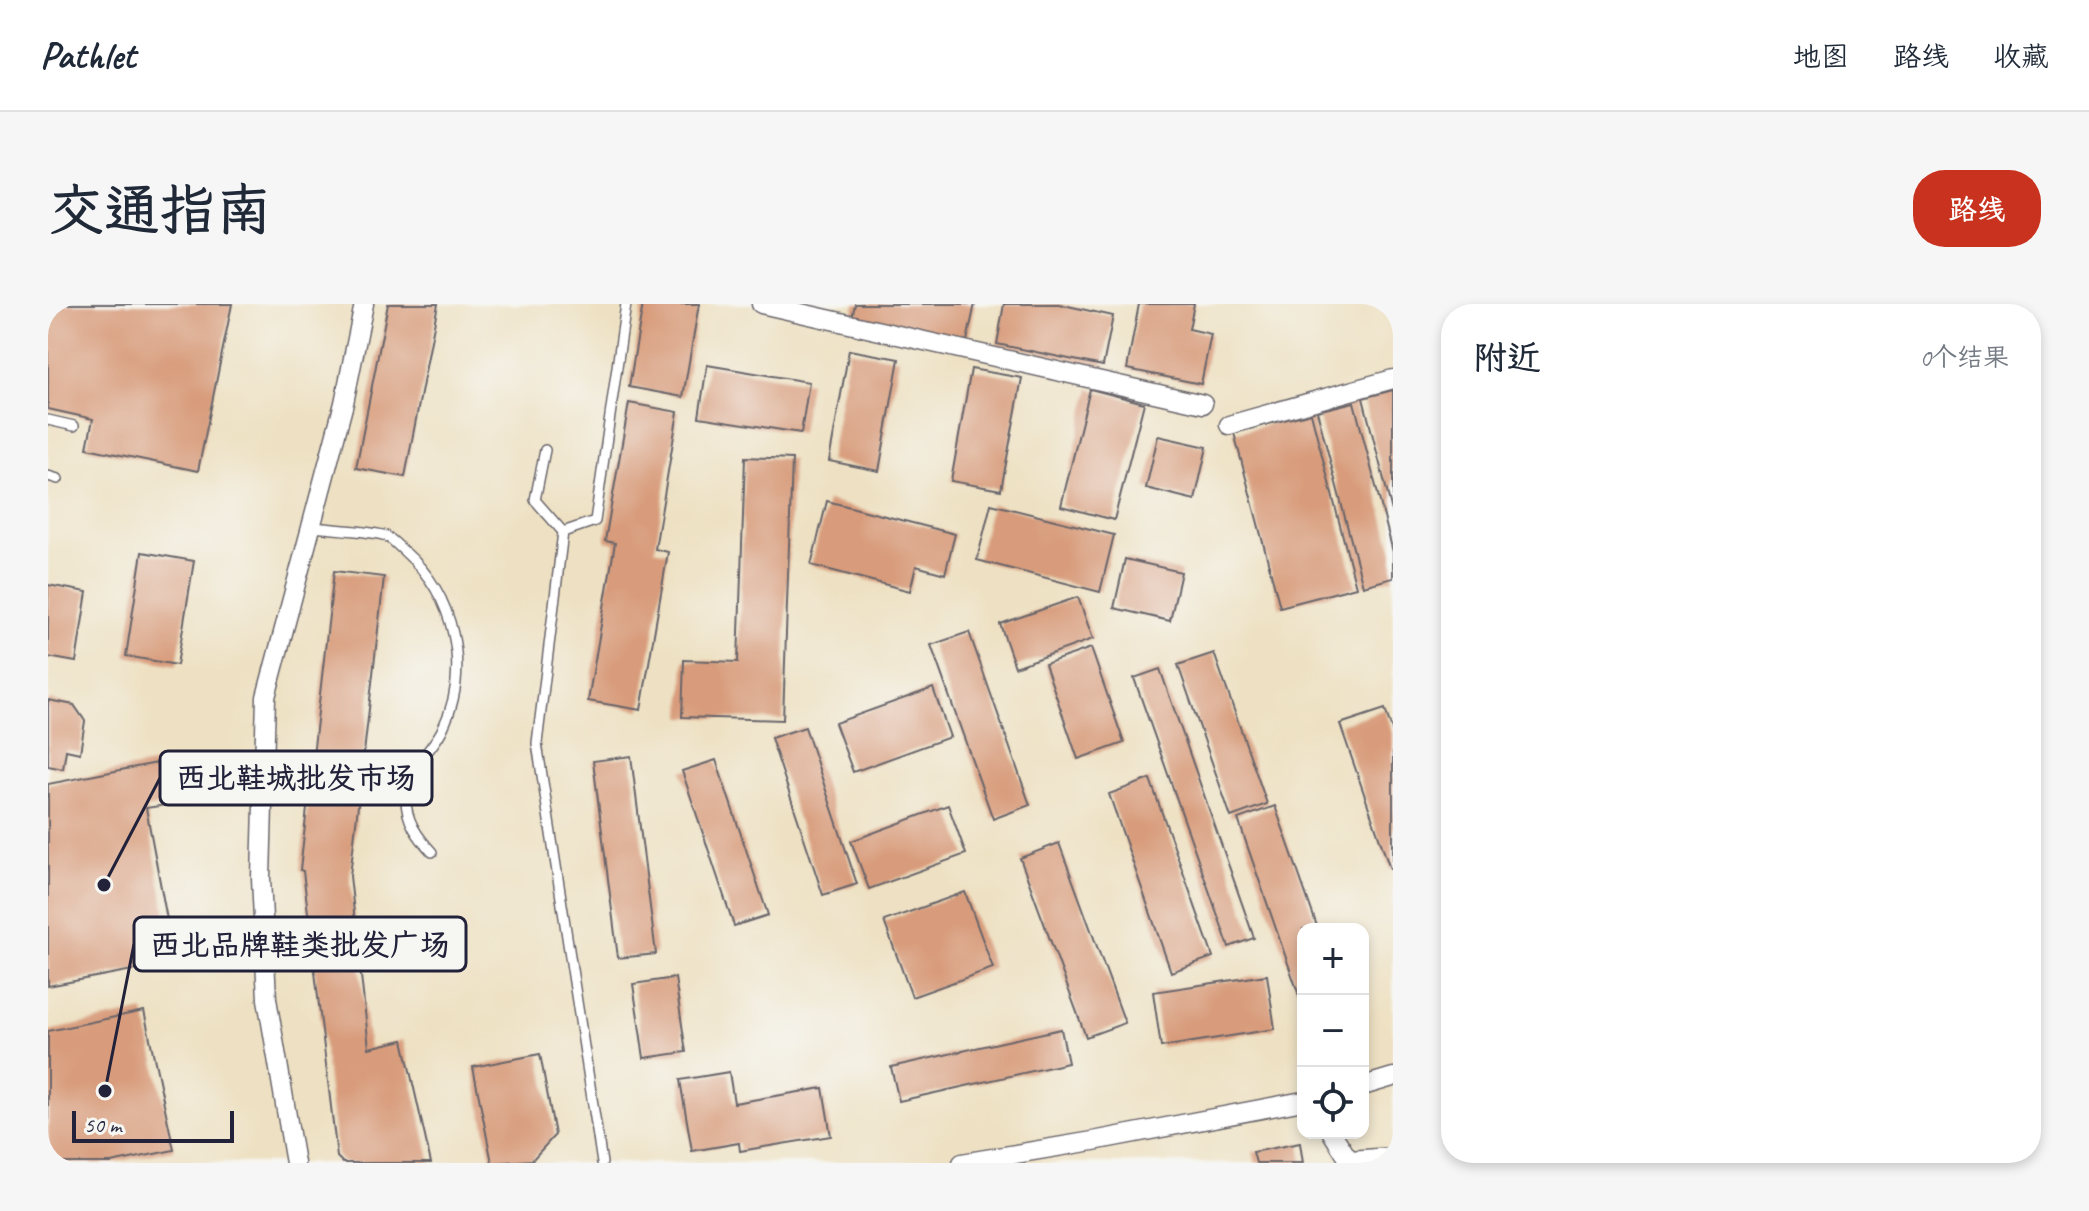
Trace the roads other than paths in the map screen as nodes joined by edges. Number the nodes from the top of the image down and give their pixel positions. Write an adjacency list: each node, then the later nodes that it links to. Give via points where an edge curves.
1 (364, 304): 10 (street)
2 (626, 304): 11 (lane, via 595,521)
3 (761, 304): 5 (street)
4 (1393, 379): 7 (street)
5 (1203, 404)
6 (48, 420): 8 (lane)
7 (1229, 425)
8 (74, 426)
9 (545, 450): 11 (lane, via 535,500)
10 (313, 527): 12 (lane, via 386,536 424,569 449,612 458,662 454,698 441,732 418,760 406,799 418,838); 18 (street, via 266,697 261,878 267,999)
11 (563, 532): 19 (lane, via 537,743)
12 (432, 852)
13 (1393, 1077): 14 (street)
14 (1369, 1084)
15 (1297, 1102): 20 (street)
16 (1336, 1139): 17 (street, via 1349,1160)
17 (1393, 1157)
18 (295, 1163)
19 (602, 1163)
20 (962, 1163)

